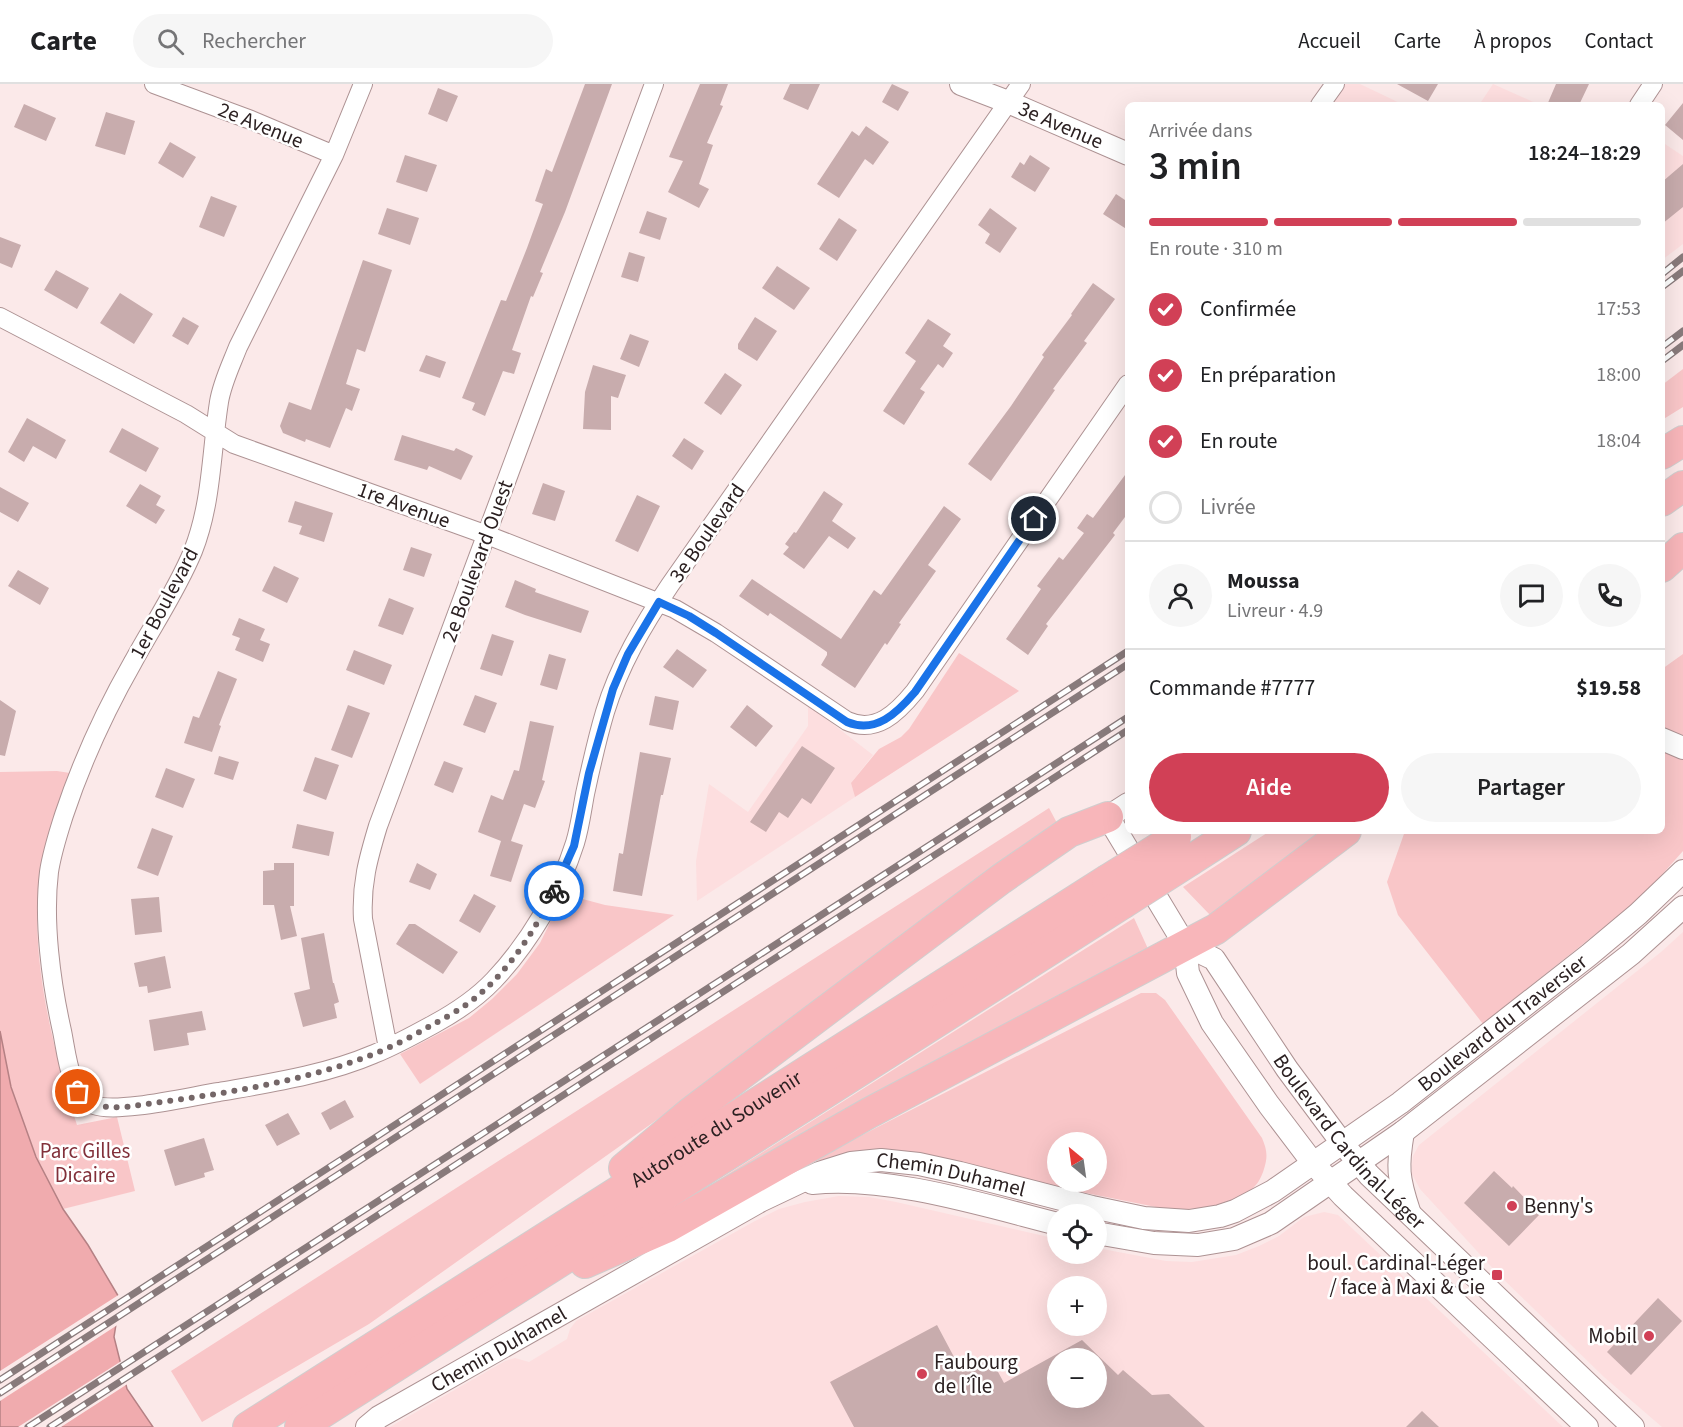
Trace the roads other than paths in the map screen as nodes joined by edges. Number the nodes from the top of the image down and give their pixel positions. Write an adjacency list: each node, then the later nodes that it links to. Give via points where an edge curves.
1 (154, 84): 11 (street, 2e Avenue)
2 (363, 84): 11 (street, 1er Boulevard)
3 (654, 84): 20 (street, 2e Boulevard Ouest)
4 (961, 84): 7 (street, 3e Avenue)
5 (1335, 84): 8 (street)
6 (1653, 84): 9 (street)
7 (1015, 93): 10 (street, 3e Avenue); 24 (street, 3e Boulevard)
8 (1322, 102)
9 (1641, 102)
10 (1125, 152)
11 (334, 155): 14 (street, 1er Boulevard, via 238,347 221,394)
12 (0, 317): 14 (street, 1re Avenue)
13 (1125, 388): 24 (street, 1re Avenue, via 915,692 886,720 868,726 847,722 716,633)
14 (216, 432): 20 (street, 1re Avenue, via 234,444); 38 (street, 1er Boulevard, via 205,513 193,551 106,713 77,777 55,844 48,897 57,1008 72,1076)
15 (1683, 441): 16 (highway)
16 (1665, 452)
17 (1683, 486): 18 (highway)
18 (1665, 499)
19 (1683, 533): 21 (highway)
20 (487, 534): 24 (street, 1re Avenue); 37 (street, 2e Boulevard Ouest, via 366,865 363,919)
21 (1665, 546)
22 (1683, 549): 23 (highway)
23 (1665, 564)
24 (659, 602): 37 (street, 3e Boulevard, via 628,654 613,689 589,773 574,846 535,926 480,994 444,1019)
25 (1665, 741): 26 (street)
26 (1683, 748)
27 (1118, 810): 28 (street, Boulevard Cardinal-Léger); 48 (highway, via 1064,835 912,946 690,1112)
28 (1125, 824)
29 (1130, 834): 36 (street, Boulevard Cardinal-Léger)
30 (1222, 834): 32 (highway, Autoroute du Souvenir)
31 (1342, 834): 36 (highway, via 1234,917)
32 (1184, 842): 34 (highway, Autoroute du Souvenir, bridge)
33 (1683, 871): 40 (street, Boulevard du Traversier, via 1589,955 1409,1096)
34 (1115, 892): 48 (highway, Autoroute du Souvenir); 49 (highway, Autoroute du Souvenir)
35 (1683, 907): 39 (street, Boulevard du Traversier, via 1631,954)
36 (1185, 945): 40 (street, Boulevard Cardinal-Léger, via 1214,959); 41 (street, Boulevard Cardinal-Léger, via 1188,973 1212,1023); 49 (highway, via 869,1113 669,1227)
37 (388, 1048): 38 (street, 3e Boulevard, via 327,1070 250,1087 112,1108)
38 (83, 1098)
39 (1403, 1132): 42 (street, Boulevard du Traversier); 45 (street, via 1398,1170)
40 (1342, 1143): 41 (street, Boulevard du Traversier); 42 (street, Boulevard Cardinal-Léger)
41 (1313, 1163): 43 (street, Boulevard Cardinal-Léger); 44 (street, Chemin Duhamel, via 1249,1206 1189,1221 1144,1218 960,1173 881,1160 851,1163)
42 (1359, 1163): 43 (street, Boulevard du Traversier); 45 (street, Boulevard Cardinal-Léger)
43 (1330, 1183): 47 (street, via 1271,1223 1225,1241 1181,1246); 53 (street, Boulevard Cardinal-Léger)
44 (790, 1186): 46 (street, Chemin Duhamel, via 836,1181 879,1184); 52 (street, Chemin Duhamel, via 495,1349)
45 (1411, 1215): 54 (street, Boulevard Cardinal-Léger)
46 (1047, 1221)
47 (1107, 1235)
48 (538, 1241): 50 (highway, Autoroute du Souvenir)
49 (503, 1298): 51 (highway, Autoroute du Souvenir)
50 (248, 1427)
51 (300, 1427)
52 (367, 1427)
53 (1587, 1427)
54 (1633, 1427)

